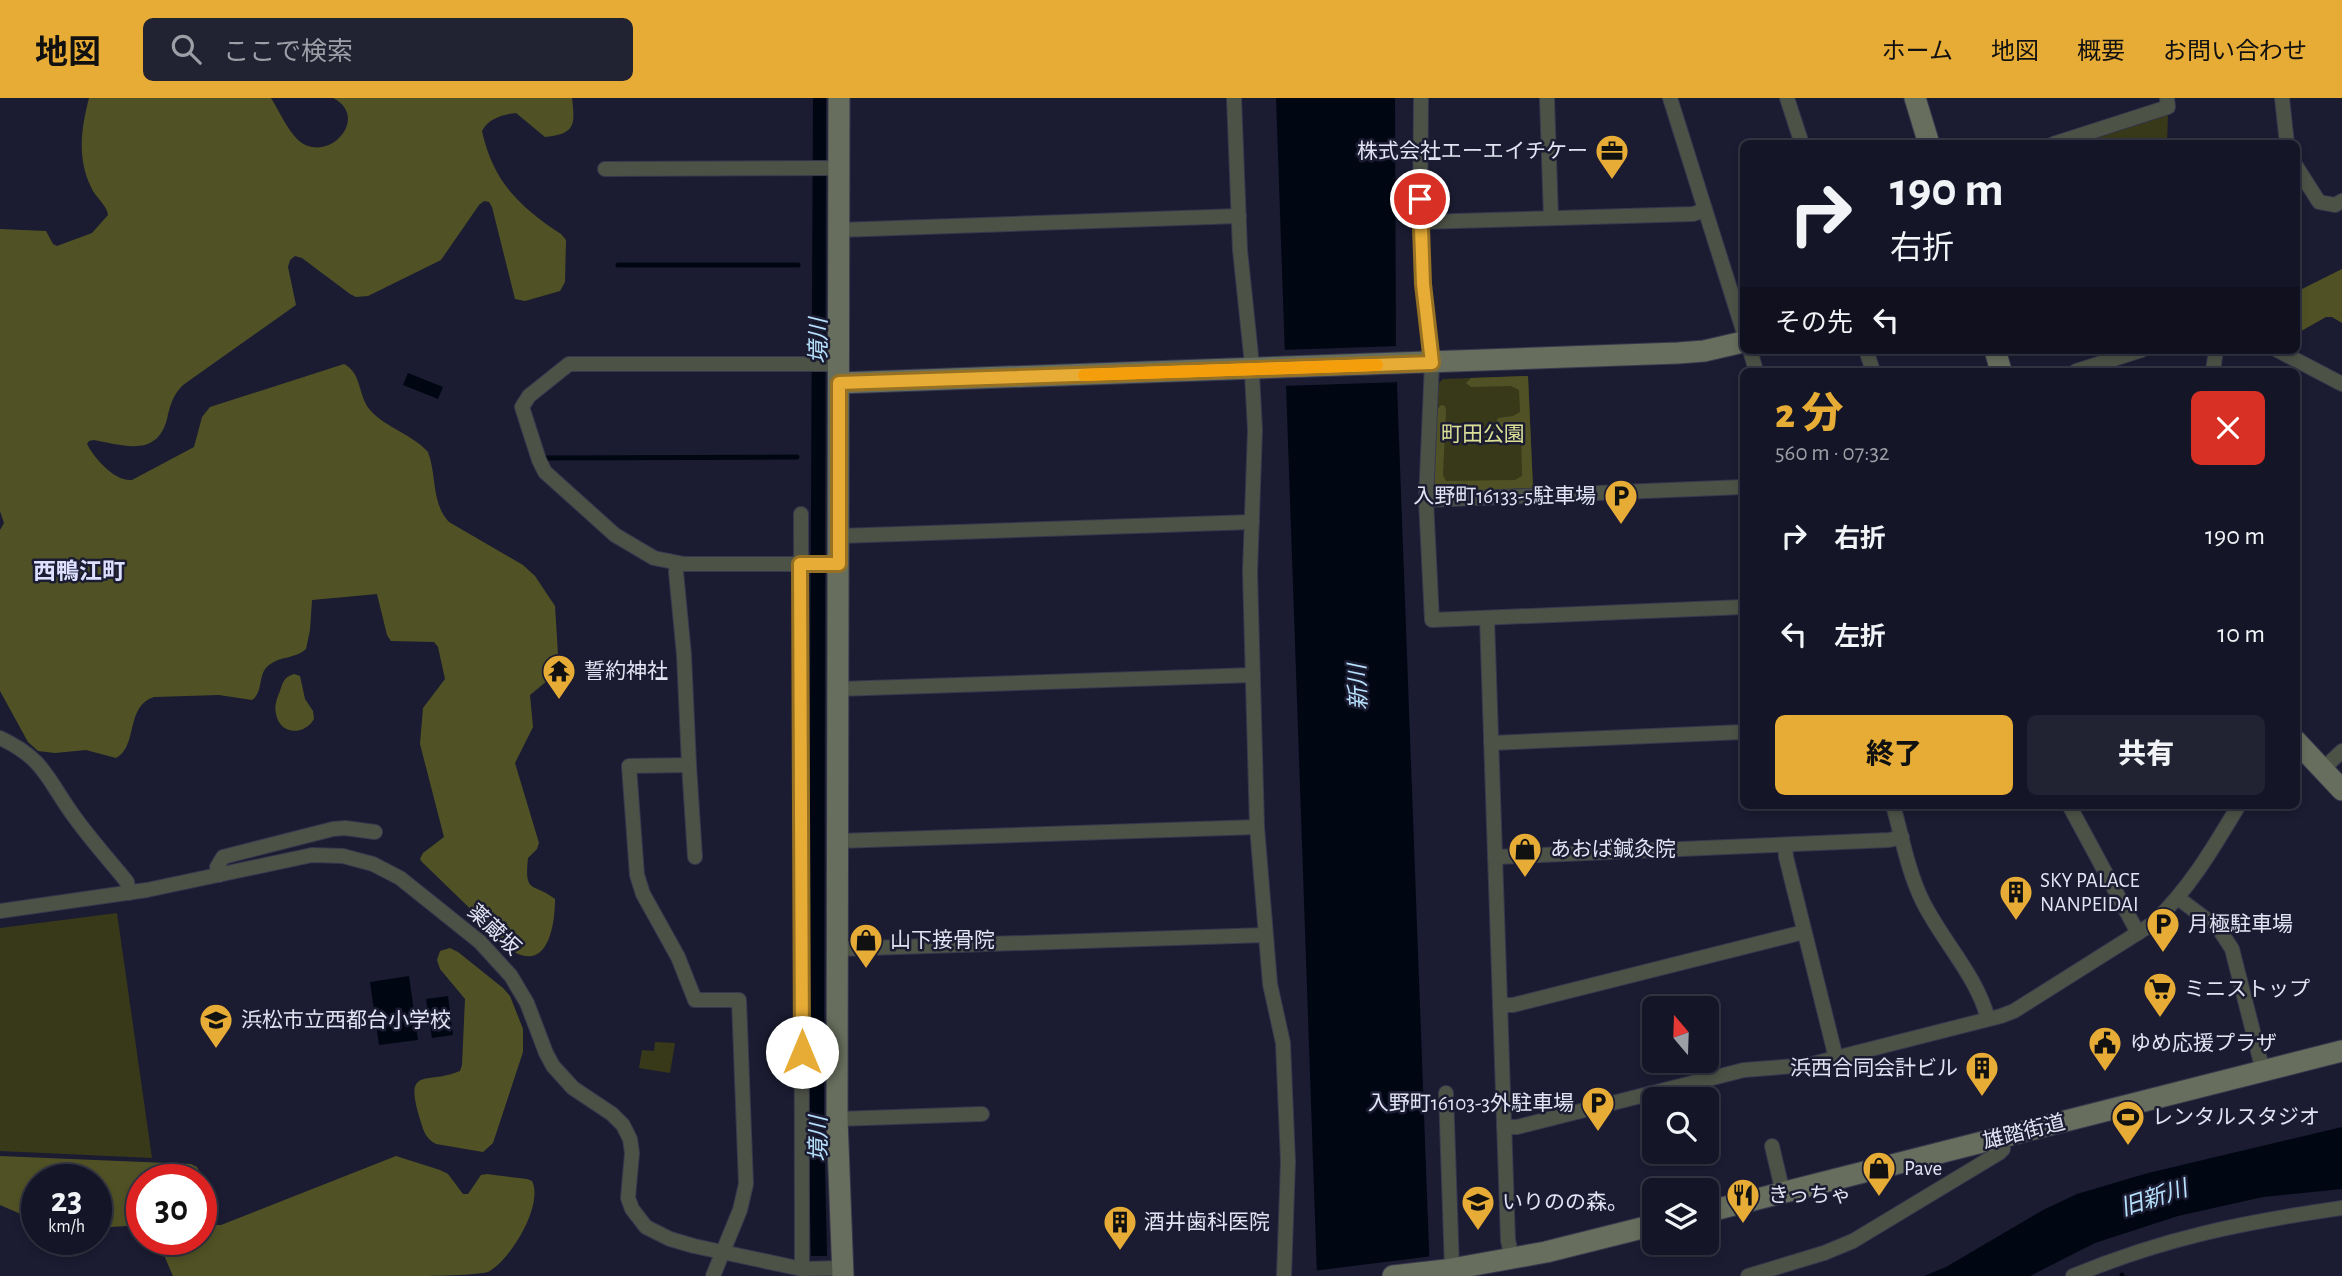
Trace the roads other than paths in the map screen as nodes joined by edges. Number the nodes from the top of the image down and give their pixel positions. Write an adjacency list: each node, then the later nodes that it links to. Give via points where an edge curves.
1 (839, 98): 14 (street)
2 (1234, 98): 19 (street)
3 (1421, 98): 21 (street)
4 (1547, 98): 20 (street)
5 (1670, 98): 18 (street)
6 (1787, 98): 10 (street)
7 (1915, 98): 11 (street)
8 (2167, 98): 12 (street, via 2168,107)
9 (2282, 98): 13 (street)
10 (1801, 140)
11 (1928, 140)
12 (2066, 140)
13 (2287, 140)
14 (834, 168): 15 (street); 22 (street)
15 (605, 169)
16 (2300, 172): 17 (street, via 2319,202 2335,205)
17 (2342, 201)
18 (1705, 210): 20 (street); 23 (street)
19 (1239, 216): 22 (street); 28 (street)
20 (1551, 218): 21 (street)
21 (1420, 222): 27 (street)
22 (839, 230): 30 (street)
23 (1740, 321)
24 (1740, 343): 27 (street, via 1678,353)
25 (2122, 354): 29 (street)
26 (2285, 354): 31 (street)
27 (1422, 363): 28 (street); 33 (street)
28 (1260, 368): 30 (street); 35 (street)
29 (2084, 368)
30 (836, 370): 36 (street); 37 (street, via 808,364 569,364 524,401 523,413 550,476 627,544)
31 (2342, 384)
32 (1740, 487): 33 (street)
33 (1426, 500): 41 (street, via 1432,620)
34 (801, 514): 38 (street)
35 (1252, 522): 36 (street); 42 (street)
36 (839, 536): 39 (street)
37 (677, 563): 38 (street); 49 (street)
38 (804, 564): 39 (street); 87 (street)
39 (833, 564): 43 (street)
40 (1740, 607): 41 (street)
41 (1487, 618): 46 (street)
42 (1253, 674): 43 (street); 55 (street)
43 (838, 689): 58 (street)
44 (1740, 732): 46 (street)
45 (0, 738): 63 (street, via 38,761 75,819 127,882)
46 (1491, 743): 61 (street)
47 (2300, 745): 50 (street)
48 (2342, 751): 50 (street)
49 (689, 765): 60 (street); 85 (street, via 629,766 630,798 643,894 678,957 695,1000 738,1000 747,1184)
50 (2323, 768): 51 (street)
51 (2342, 790)
52 (1894, 809): 57 (street)
53 (2071, 809): 67 (street)
54 (2236, 809): 64 (street)
55 (1256, 827): 58 (street); 68 (street)
56 (376, 832): 62 (street, via 333,829 223,857 217,867)
57 (1902, 837): 59 (street); 71 (street, via 1922,900 1964,967)
58 (838, 841): 69 (street)
59 (1785, 845): 61 (street); 66 (street)
60 (695, 857)
61 (1495, 857): 70 (street)
62 (219, 875): 63 (street, 薬蔵坂); 85 (street, 薬蔵坂, via 327,854 366,861 400,878 492,952 520,989 553,1066 573,1088 623,1125 632,1153 628,1198 638,1219 670,1239)
63 (129, 893): 65 (street, 薬蔵坂)
64 (2178, 898): 67 (street); 74 (street, via 2219,929 2232,949)
65 (0, 911)
66 (1804, 932): 70 (street); 73 (street)
67 (2138, 933): 71 (street, via 2027,1004)
68 (1265, 934): 69 (street); 91 (street, via 1283,1043 1288,1162)
69 (838, 949): 77 (street)
70 (1500, 1005): 78 (street)
71 (1988, 1019): 73 (street)
72 (2342, 1051): 74 (street, 雄踏街道)
73 (1836, 1058): 78 (street, via 1744,1070)
74 (2263, 1071): 79 (street, 雄踏街道)
75 (1446, 1093): 88 (street)
76 (982, 1114): 77 (street)
77 (837, 1119): 89 (street)
78 (1504, 1127): 86 (street)
79 (2001, 1138): 81 (street, 雄踏街道); 93 (street, via 1999,1153 1853,1241)
80 (1772, 1146): 81 (street)
81 (1783, 1193): 83 (street, 雄踏街道)
82 (2342, 1208): 94 (street, via 2194,1234)
83 (1719, 1209)
84 (1642, 1228): 86 (street)
85 (722, 1251): 87 (street, 薬蔵坂); 90 (street)
86 (1512, 1259): 88 (street)
87 (802, 1269): 89 (street, 薬蔵坂)
88 (1449, 1269): 92 (street)
89 (843, 1272)
90 (713, 1276)
91 (1284, 1276)
92 (1393, 1276)
93 (1748, 1276)
94 (2073, 1276)

